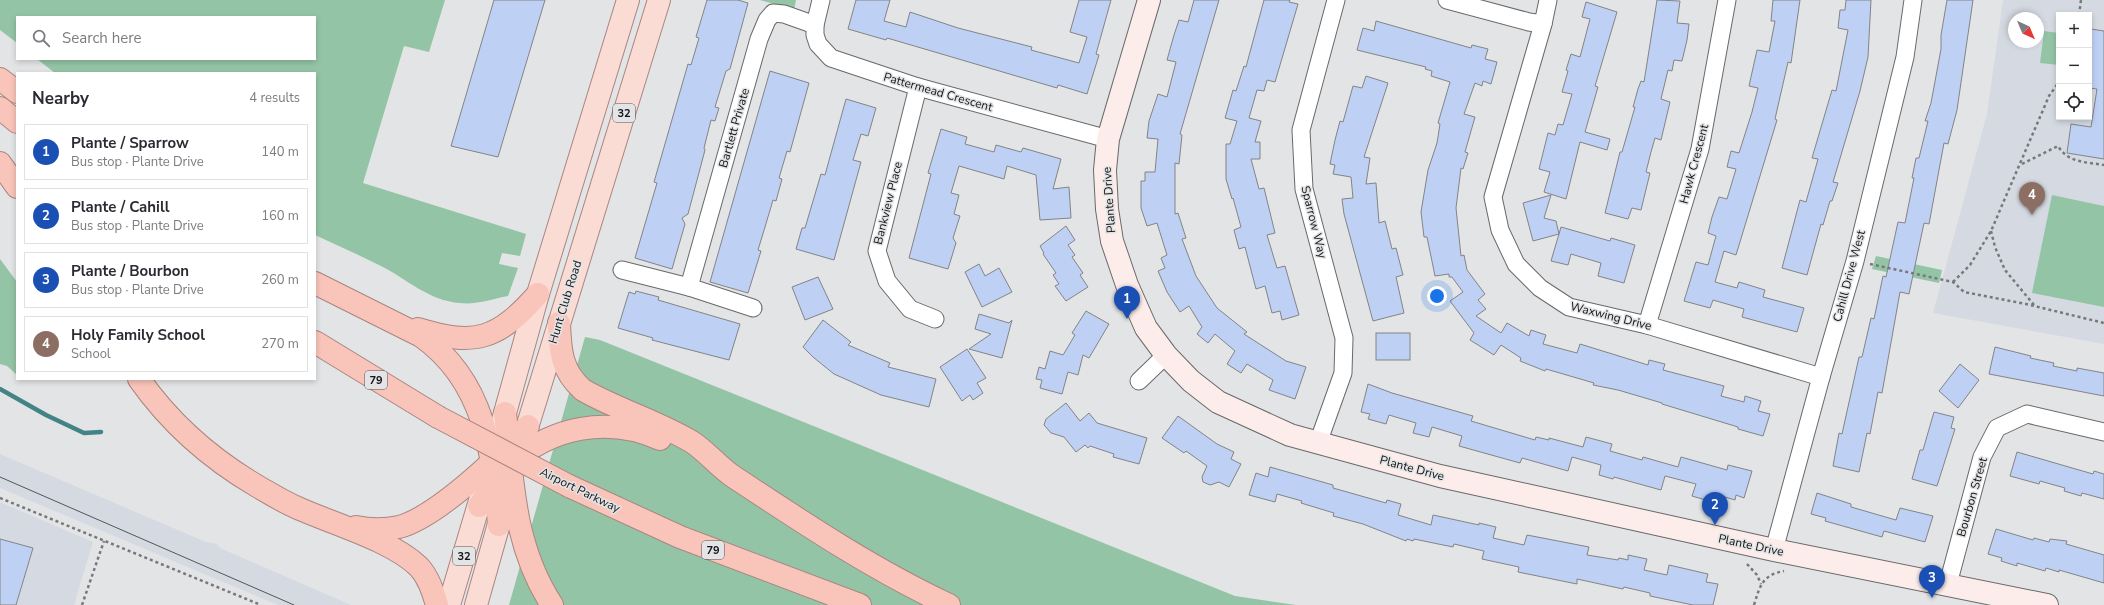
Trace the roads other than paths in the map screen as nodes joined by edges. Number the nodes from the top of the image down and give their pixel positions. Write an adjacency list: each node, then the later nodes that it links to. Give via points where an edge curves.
1 (628, 0): 23 (main road, Hunt Club Road / 32)
2 (659, 0): 27 (main road, Hunt Club Road / 32)
3 (821, 0): 10 (street, Pattermead Crescent)
4 (1149, 0): 17 (street, Plante Drive)
5 (1336, 0): 35 (street, Sparrow Way, via 1300,130 1304,189 1344,338 1343,373)
6 (1447, 0): 11 (street)
7 (1548, 0): 11 (street, Waxwing Drive)
8 (1727, 0): 28 (street, Hawk Crescent, via 1700,149)
9 (1913, 0): 31 (street, Cahill Drive West, via 1905,57 1855,261)
10 (815, 24): 13 (street, Pattermead Crescent, via 818,44 831,58); 22 (street, Bartlett Private, via 784,14 772,13 767,20 759,39)
11 (1543, 24): 28 (street, Waxwing Drive, via 1493,197 1500,230 1516,264 1540,288 1569,307)
12 (0, 79): 14 (highway)
13 (918, 87): 17 (street, Pattermead Crescent); 25 (street, Bankview Place, via 877,251 887,281 910,309)
14 (16, 91)
15 (0, 108): 16 (highway)
16 (16, 121)
17 (1108, 139): 30 (street, Plante Drive, via 1105,170 1112,241 1127,286 1146,328)
18 (0, 162): 19 (highway)
19 (16, 186)
20 (622, 270): 22 (street)
21 (316, 283): 26 (highway)
22 (689, 287): 24 (street)
23 (538, 294): 26 (highway, via 501,328 479,337 454,338); 36 (main road, Hunt Club Road / 32, via 505,413)
24 (753, 308)
25 (935, 319)
26 (396, 322): 36 (highway, via 431,344 461,377)
27 (558, 323): 36 (main road, Hunt Club Road / 32, via 528,426); 37 (highway, via 560,354 564,366 575,382 594,396 632,411 694,443)
28 (1648, 325): 31 (street, Waxwing Drive)
29 (316, 343): 46 (highway, Airport Parkway / 79, bridge, via 438,417 569,486 680,537)
30 (1166, 355): 33 (street); 35 (street, Plante Drive, via 1191,381 1218,402 1290,435)
31 (1821, 376): 40 (street, Cahill Drive West)
32 (140, 380): 38 (highway, via 174,422 215,457 277,497)
33 (1139, 381)
34 (2104, 432): 41 (street, Bourbon Street, via 2027,414 1997,428 1982,457)
35 (1318, 443): 40 (street, Plante Drive, via 1440,476)
36 (506, 466): 37 (highway, via 563,434 589,427 616,426 644,432); 38 (highway, via 400,526 371,530); 39 (highway); 43 (main road, Hunt Club Road / 32, via 479,506); 45 (highway, via 528,560)
37 (722, 469): 47 (highway, via 864,561)
38 (338, 524): 42 (highway, via 385,545 419,567 431,586)
39 (498, 526): 44 (main road, 32)
40 (1774, 550): 41 (street, Plante Drive)
41 (1948, 584): 48 (street, Plante Drive)
42 (437, 605)
43 (449, 605)
44 (476, 605)
45 (552, 605)
46 (860, 605)
47 (949, 605)
48 (2047, 605)

